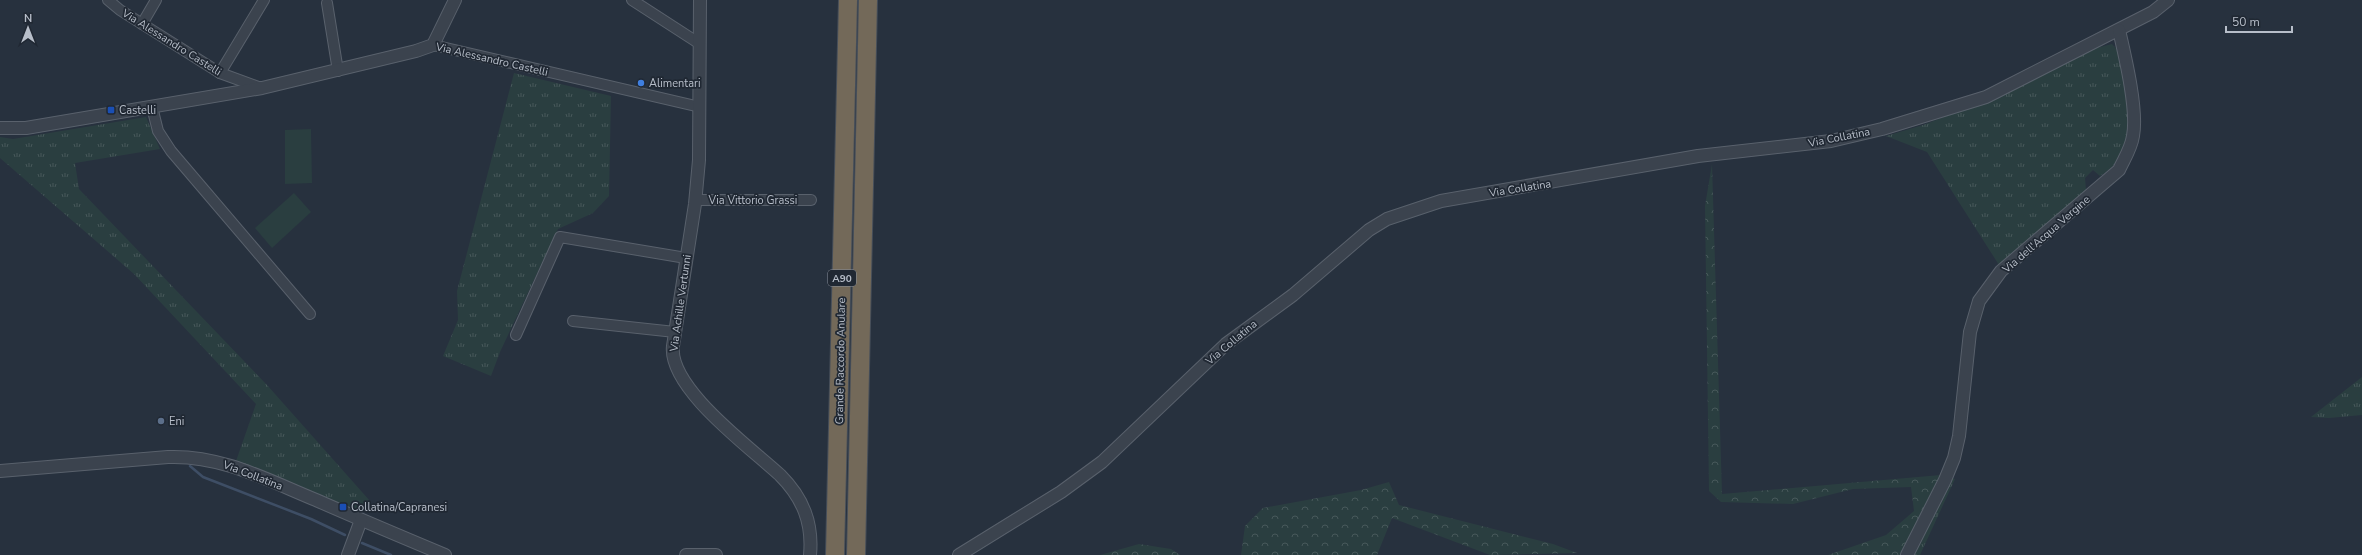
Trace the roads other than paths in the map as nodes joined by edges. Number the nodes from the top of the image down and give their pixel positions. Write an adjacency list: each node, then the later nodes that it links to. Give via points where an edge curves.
1 (108, 0): 12 (street, Via Alessandro Castelli)
2 (156, 0): 12 (street)
3 (264, 0): 18 (street)
4 (455, 0): 14 (street)
5 (632, 0): 15 (street)
6 (700, 0): 15 (street, Via Achille Vertunni)
7 (868, 0): 16 (highway, Grande Raccordo Anulare / A90)
8 (876, 0): 16 (highway)
9 (2168, 0): 13 (street, Via Collatina, via 2153,12)
10 (848, 1): 37 (highway, Grande Raccordo Anulare / A90)
11 (327, 3): 17 (street)
12 (142, 24): 18 (street, Via Alessandro Castelli)
13 (2119, 30): 39 (street, Via Collatina, via 1986,97 1882,129 1831,141 1698,156 1441,201 1387,219 1369,230 1293,295 1226,344 1102,462 1061,492); 40 (street, Via dell'Acqua Vergine, via 2132,99 2134,135 2129,152 2119,170 2002,271 1979,301 1970,332 1954,458)
14 (434, 44): 17 (street, Via Alessandro Castelli, via 416,51); 20 (street, Via Alessandro Castelli)
15 (700, 44): 20 (street, Via Achille Vertunni)
16 (866, 61): 38 (highway, Grande Raccordo Anulare / A90)
17 (338, 70): 19 (street, Via Alessandro Castelli)
18 (220, 73): 19 (street, Via Alessandro Castelli)
19 (262, 88): 21 (street, Via Alessandro Castelli)
20 (700, 107): 23 (street, Via Achille Vertunni)
21 (152, 108): 22 (street, Via Alessandro Castelli, via 26,128); 26 (street, via 158,131 171,151)
22 (0, 128)
23 (695, 200): 24 (street, Via Vittorio Grassi); 25 (street, Via Achille Vertunni)
24 (811, 200)
25 (686, 258): 28 (street, Via Achille Vertunni); 29 (street, via 560,237)
26 (310, 314)
27 (573, 321): 28 (street)
28 (675, 332): 36 (street, Via Achille Vertunni, via 673,359 689,389 710,412 780,475 801,502 811,529)
29 (516, 335)
30 (0, 471): 31 (street, Via Collatina, via 194,457 238,468)
31 (361, 520): 32 (street); 33 (street, Via Collatina)
32 (348, 555)
33 (445, 555)
34 (686, 555): 35 (street)
35 (716, 555)
36 (810, 555)
37 (836, 555)
38 (856, 555)
39 (959, 555)
40 (1907, 555)

